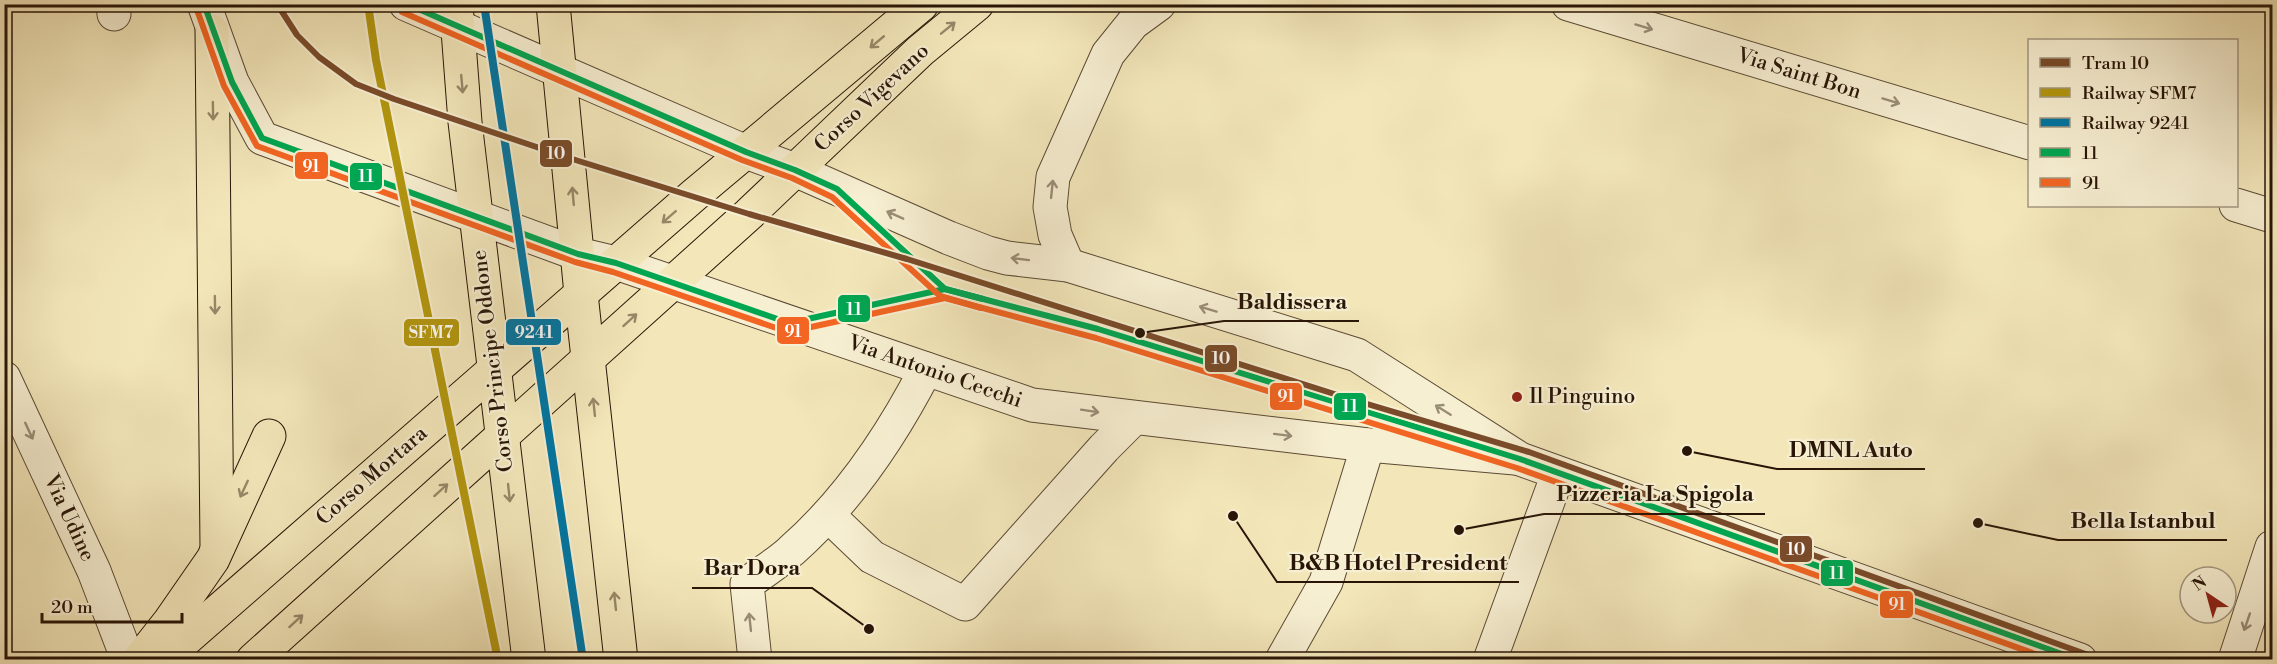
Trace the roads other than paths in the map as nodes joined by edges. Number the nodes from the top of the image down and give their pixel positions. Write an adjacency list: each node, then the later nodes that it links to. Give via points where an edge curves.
1 (406, 4): 7 (street, Via Antonio Cecchi)
2 (553, 4): 9 (main road)
3 (922, 4): 11 (main road, Corso Vigevano, one-way to 11)
4 (976, 4): 12 (main road, Corso Vigevano, one-way to 4, via 920,51)
5 (1568, 4): 10 (street, Via Saint Bon, one-way to 10)
6 (1146, 14): 18 (street, one-way to 6, via 1055,235 1050,207 1053,177 1108,54)
7 (456, 15): 9 (street, Via Antonio Cecchi); 15 (main road, Corso Principe Oddone, one-way to 15)
8 (208, 18): 15 (street, Via Antonio Cecchi, via 232,82 262,138); 33 (main road, one-way to 33)
9 (560, 71): 11 (street, Via Antonio Cecchi); 16 (main road, one-way to 9)
10 (2028, 142)
11 (746, 152): 12 (street, Via Antonio Cecchi); 17 (main road, Corso Mortara, one-way to 17)
12 (795, 170): 18 (street, Via Antonio Cecchi, one-way to 12, via 988,253); 19 (main road, Corso Vigevano)
13 (2238, 206): 14 (street)
14 (2272, 216)
15 (476, 217): 16 (street, Via Antonio Cecchi); 23 (main road, Corso Principe Oddone)
16 (578, 254): 17 (street, Via Antonio Cecchi); 20 (main road)
17 (615, 263): 19 (street, Via Antonio Cecchi); 20 (main road, Corso Mortara)
18 (1068, 265): 29 (street, Via Antonio Cecchi, one-way to 18, via 1357,355)
19 (671, 283): 21 (main road, Corso Vigevano, one-way to 19); 22 (street, Via Antonio Cecchi)
20 (581, 294): 21 (main road); 23 (main road, Corso Mortara)
21 (589, 358): 26 (main road, Corso Vigevano); 39 (main road, one-way to 21)
22 (926, 369): 25 (street, Via Antonio Cecchi, one-way to 25, via 1032,405); 31 (street, via 887,440)
23 (494, 370): 26 (main road, Corso Principe Oddone); 36 (main road, Corso Mortara)
24 (4, 378): 34 (street, Via Udine, one-way to 34, via 94,571)
25 (1134, 418): 28 (street, Via Antonio Cecchi, one-way to 28); 31 (street, via 965,604 872,557)
26 (502, 435): 37 (main road, one-way to 26); 38 (main road, Corso Principe Oddone, one-way to 38)
27 (269, 436): 33 (main road, one-way to 33)
28 (1368, 445): 29 (street, Via Antonio Cecchi); 41 (street, via 1326,582)
29 (1520, 459): 30 (street, Via Antonio Cecchi)
30 (1558, 474): 42 (street); 43 (street, Via Antonio Cecchi)
31 (828, 515): 40 (street, one-way to 31, via 747,584 790,552)
32 (2272, 547): 44 (street, one-way to 44)
33 (217, 548): 35 (main road)
34 (128, 660)
35 (140, 660)
36 (162, 660)
37 (253, 660)
38 (529, 660)
39 (621, 660)
40 (755, 660)
41 (1282, 660)
42 (1490, 660)
43 (2080, 660)
44 (2235, 660)

